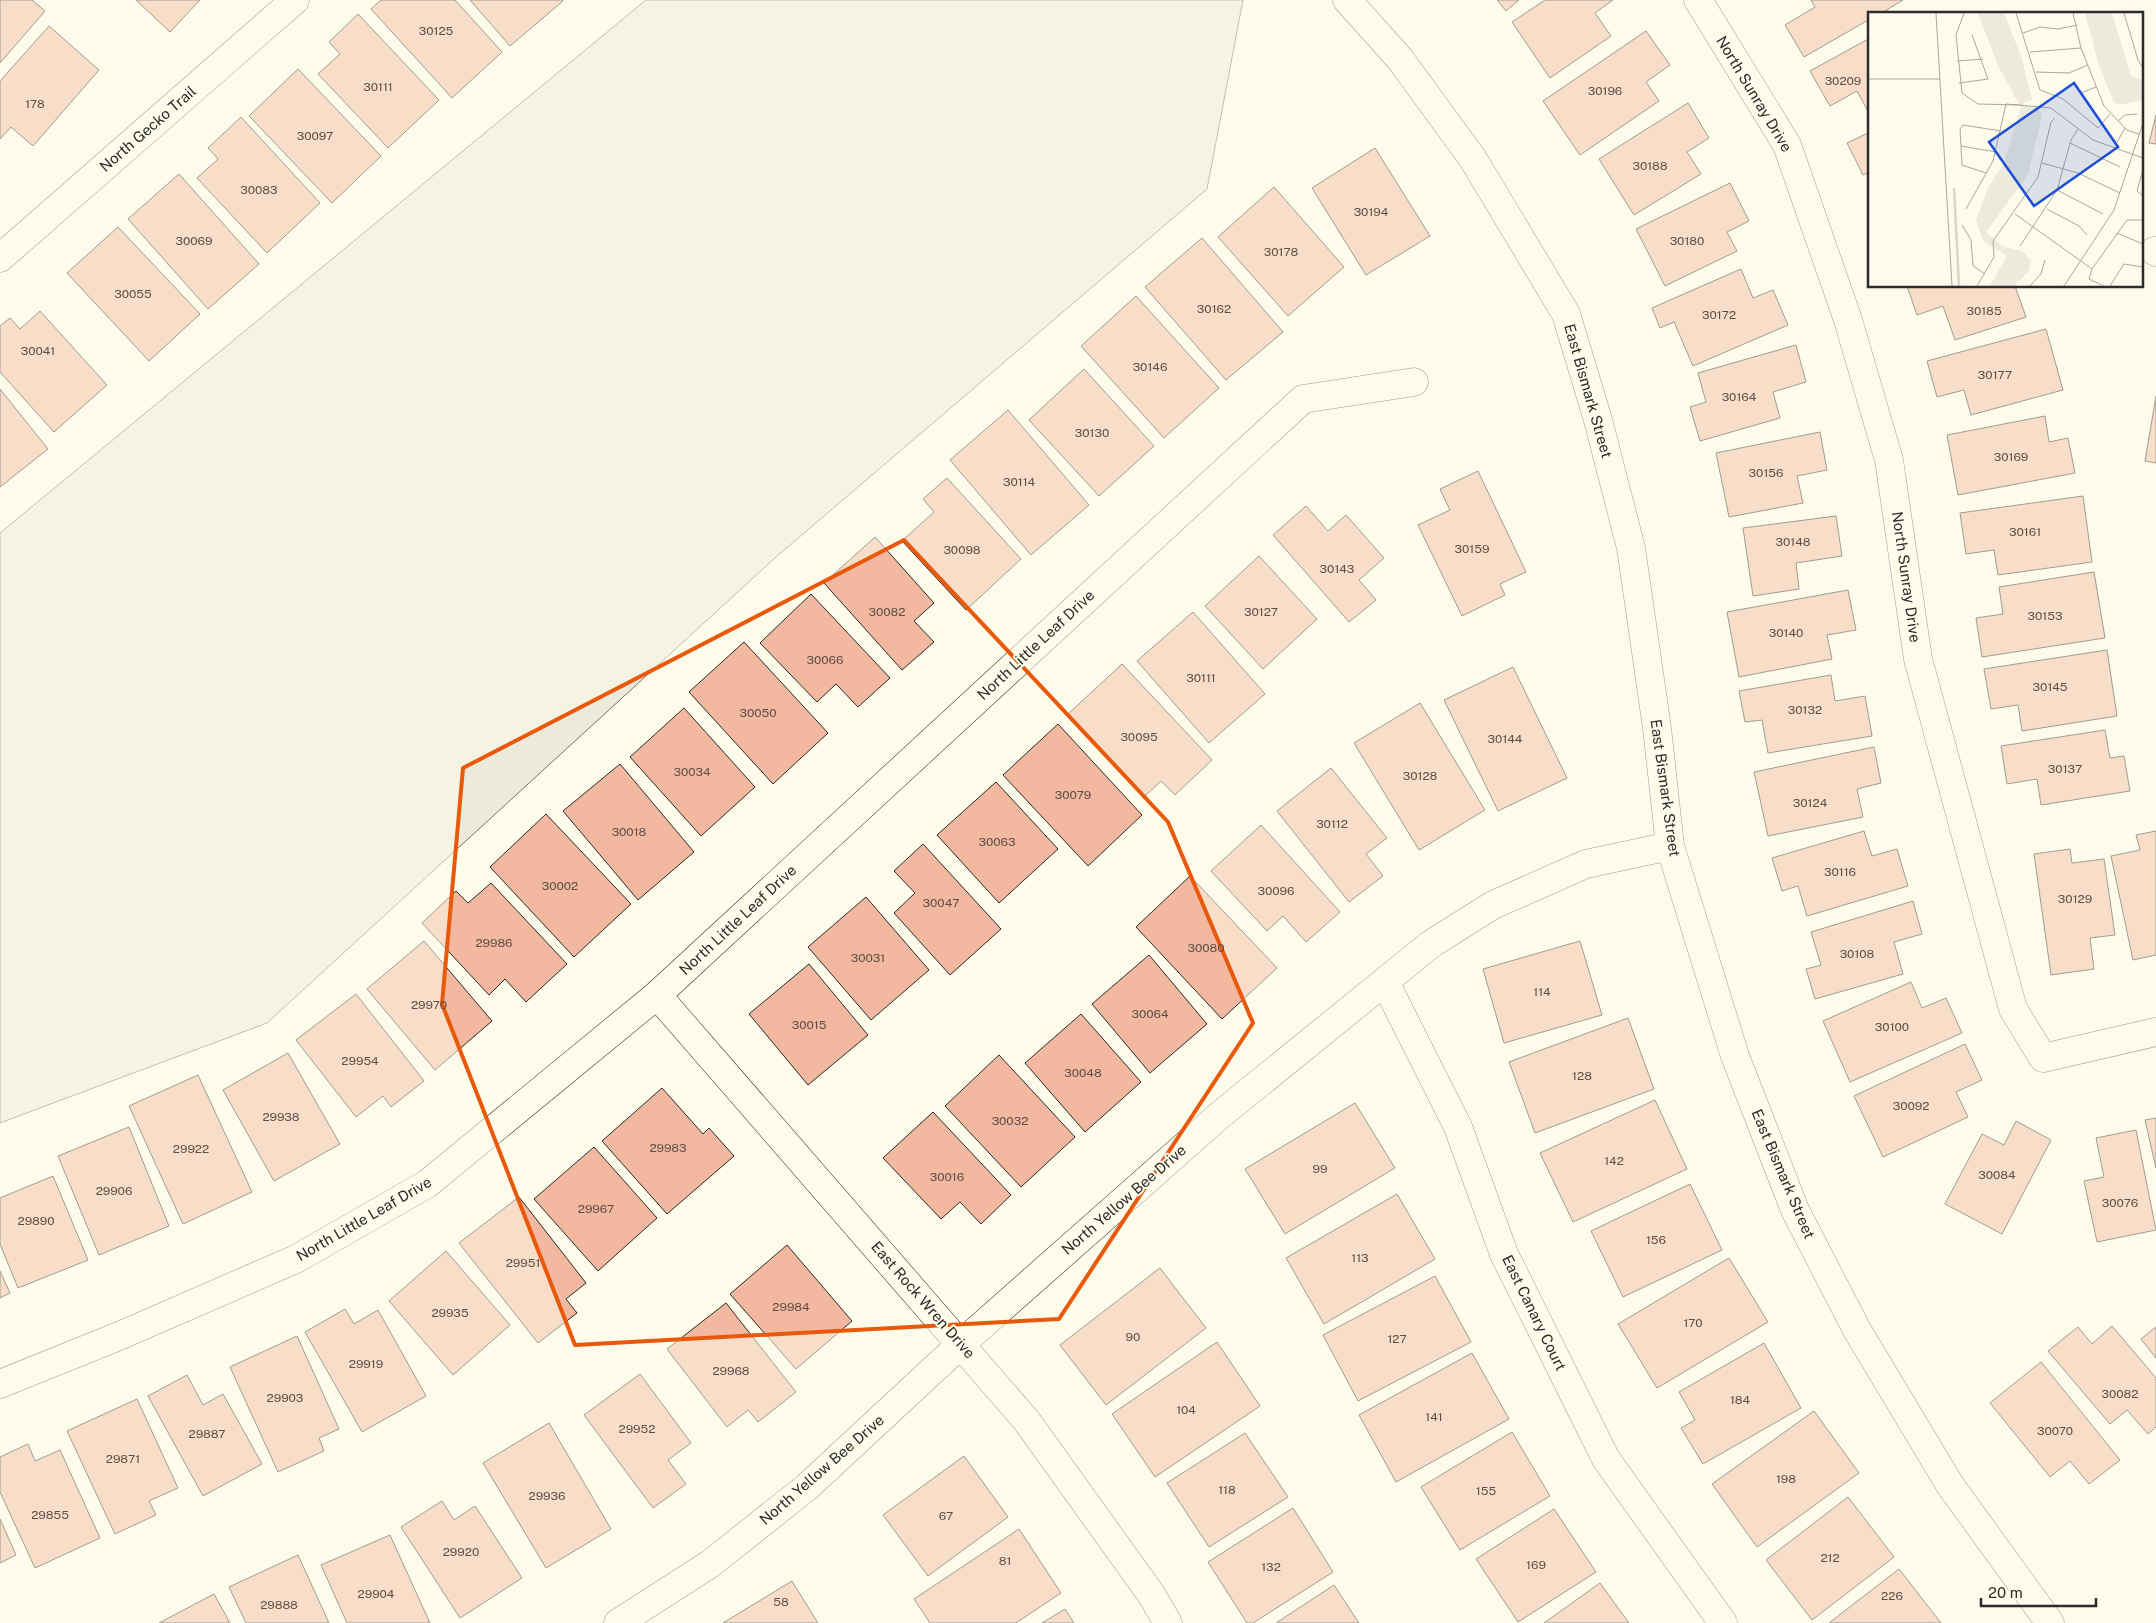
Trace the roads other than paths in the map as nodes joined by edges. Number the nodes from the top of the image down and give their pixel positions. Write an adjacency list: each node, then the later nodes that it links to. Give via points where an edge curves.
1 (295, 0): 4 (street, North Gecko Trail)
2 (1347, 0): 6 (street, East Bismark Street, via 1400,59 1473,159 1566,314 1631,548)
3 (1698, 0): 9 (street, North Sunray Drive, via 1788,144 1848,320 1889,460 1918,659 2013,1009 2043,1058)
4 (4, 248)
5 (1414, 382): 8 (street, North Little Leaf Drive, via 1303,399)
6 (1670, 846): 7 (street, North Yellow Bee Drive, via 1586,864 1493,905 1431,944); 15 (street, East Bismark Street, via 1735,1056 1795,1210 1856,1330 1950,1485)
7 (1385, 982): 10 (street, North Yellow Bee Drive, via 1220,1115); 14 (street, East Canary Court, via 1458,1127 1504,1254 1606,1459)
8 (658, 995): 10 (street, East Rock Wren Drive); 11 (street, North Little Leaf Drive, via 427,1184 296,1259)
9 (2156, 1032)
10 (961, 1344): 12 (street, North Yellow Bee Drive, via 807,1487 710,1564); 13 (street, East Rock Wren Drive, via 1026,1420 1151,1594)
11 (0, 1384)
12 (618, 1623)
13 (1168, 1623)
14 (1723, 1623)
15 (2050, 1623)

